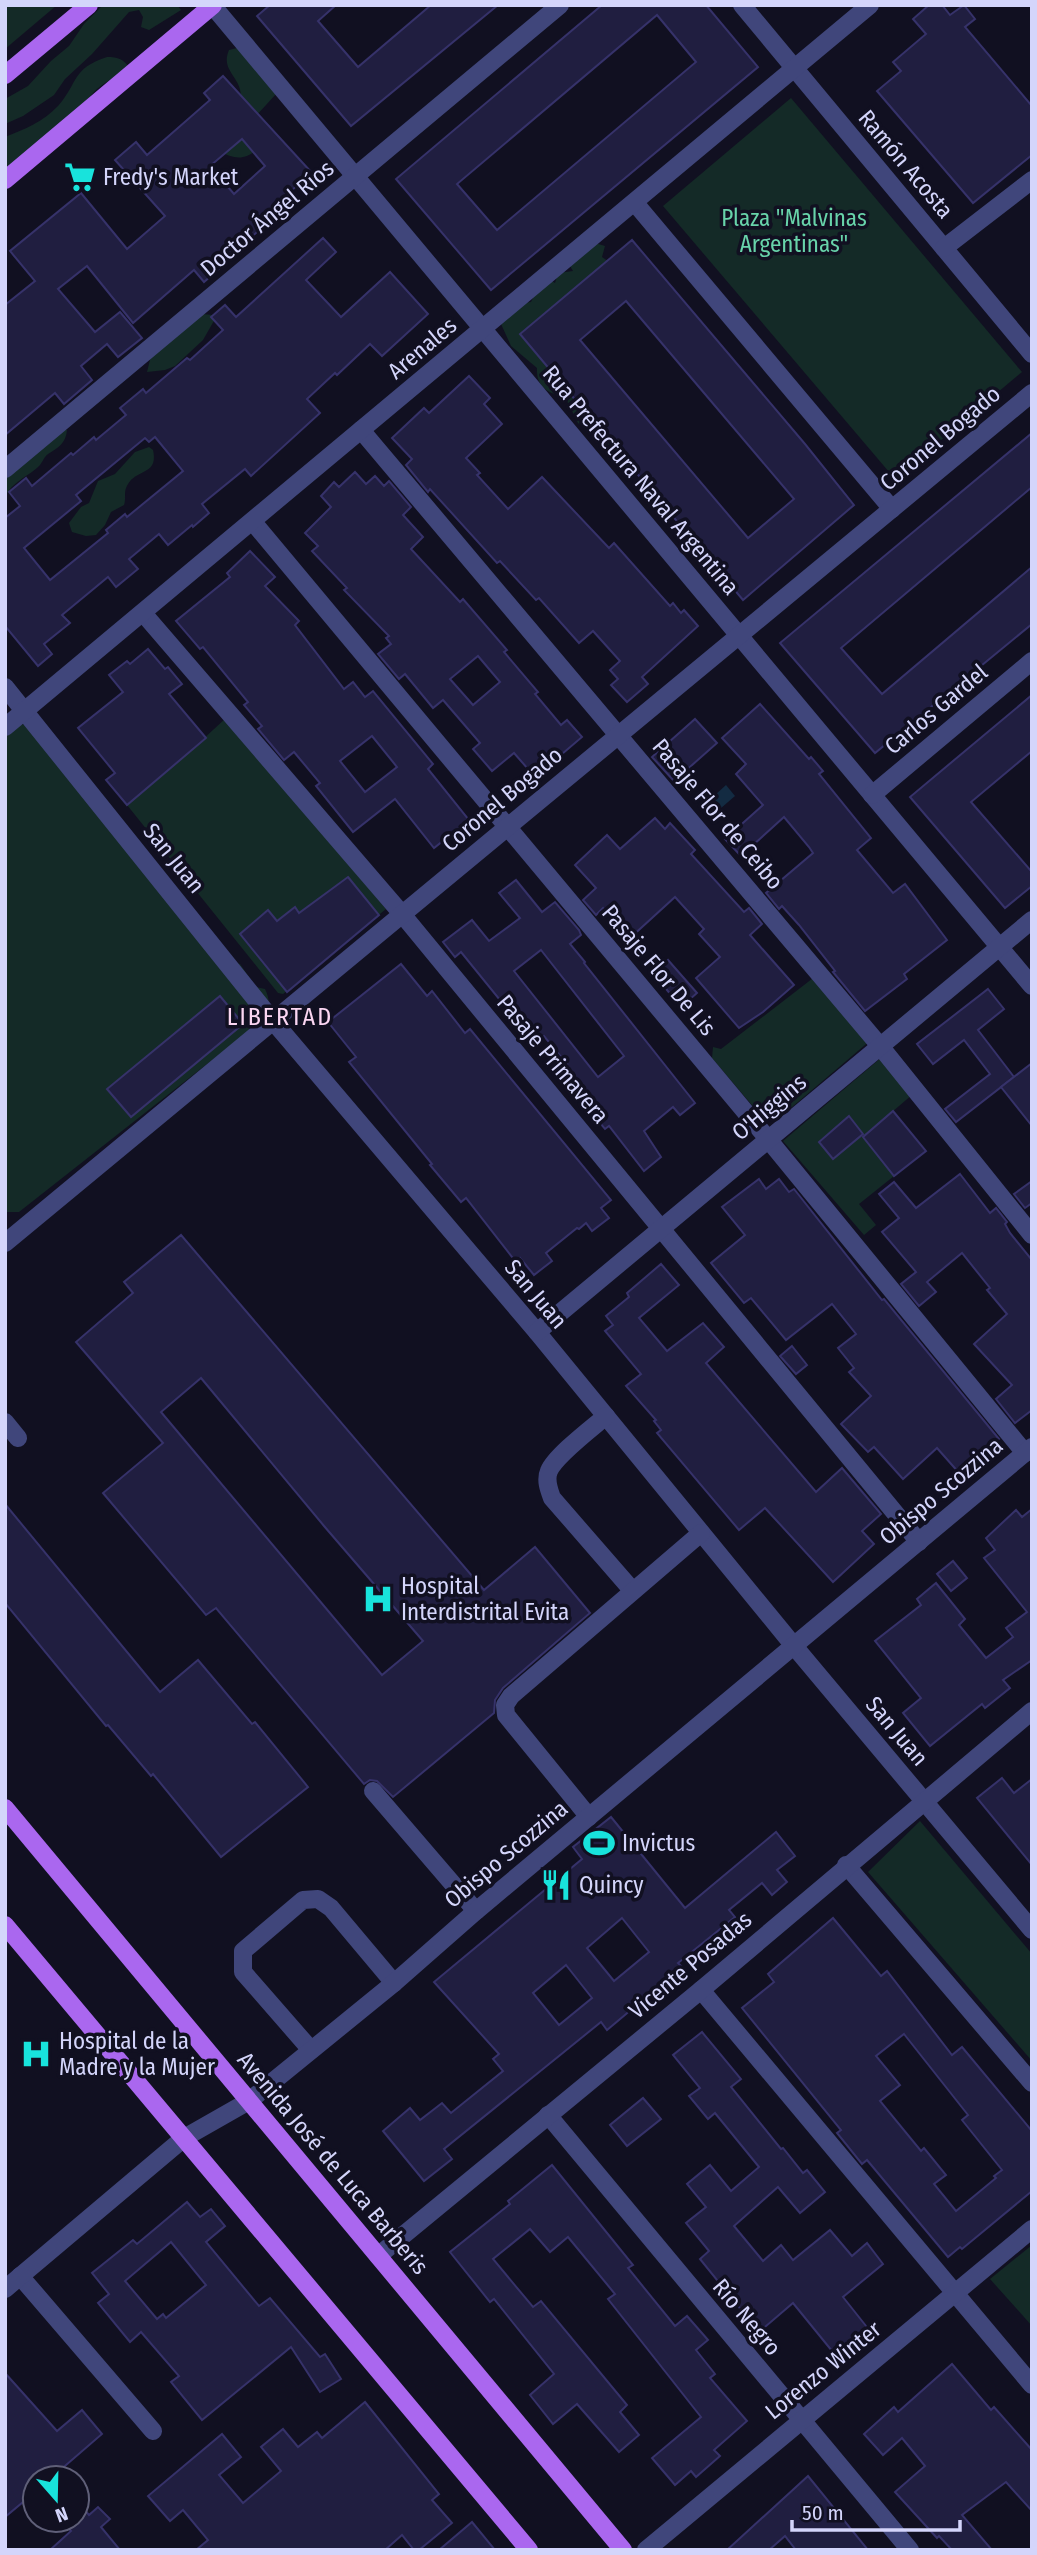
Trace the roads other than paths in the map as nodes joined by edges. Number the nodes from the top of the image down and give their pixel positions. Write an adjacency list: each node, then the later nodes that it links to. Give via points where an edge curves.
1 (89, 5): 7 (main road)
2 (213, 5): 8 (street, Rua Prefectura Naval Argentina); 9 (main road)
3 (560, 5): 8 (street, Doctor Ángel Ríos)
4 (742, 5): 6 (street, Ramón Acosta)
5 (870, 5): 6 (street, Arenales)
6 (795, 69): 11 (street, Arenales); 12 (street, Ramón Acosta)
7 (5, 75)
8 (354, 177): 13 (street, Rua Prefectura Naval Argentina); 17 (street, Doctor Ángel Ríos)
9 (5, 180)
10 (1032, 180): 12 (street)
11 (635, 203): 13 (street, Arenales); 18 (street)
12 (944, 248): 14 (street, Ramón Acosta)
13 (483, 329): 16 (street, Arenales); 21 (street, Rua Prefectura Naval Argentina)
14 (1032, 354)
15 (1032, 393): 18 (street, Coronel Bogado)
16 (361, 430): 19 (street, Arenales); 26 (street, Pasaje Flor de Ceibo)
17 (5, 469)
18 (892, 509): 21 (street, Coronel Bogado)
19 (253, 522): 20 (street, Arenales); 28 (street, Pasaje Flor De Lis)
20 (142, 613): 24 (street, Arenales); 29 (street, Pasaje Primavera)
21 (739, 635): 26 (street, Coronel Bogado); 27 (street, Rua Prefectura Naval Argentina)
22 (1032, 661): 27 (street, Carlos Gardel)
23 (5, 687): 24 (street, San Juan)
24 (25, 711): 25 (street, Arenales); 33 (street, San Juan)
25 (5, 727)
26 (619, 733): 28 (street, Coronel Bogado); 34 (street, Pasaje Flor de Ceibo)
27 (872, 795): 31 (street, Rua Prefectura Naval Argentina)
28 (507, 827): 29 (street, Coronel Bogado); 35 (street, Pasaje Flor De Lis)
29 (402, 914): 33 (street, Coronel Bogado); 36 (street, Pasaje Primavera)
30 (1032, 920): 31 (street, O'Higgins)
31 (999, 947): 32 (street, Rua Prefectura Naval Argentina); 34 (street, O'Higgins)
32 (1032, 986)
33 (273, 1021): 38 (street, Coronel Bogado); 39 (street, San Juan)
34 (880, 1046): 35 (street, O'Higgins); 37 (street, Pasaje Flor de Ceibo)
35 (768, 1139): 36 (street, O'Higgins); 43 (street, Pasaje Flor De Lis)
36 (662, 1228): 39 (street, O'Higgins); 45 (street, Pasaje Primavera)
37 (1032, 1235)
38 (6, 1242)
39 (537, 1332): 40 (street, San Juan)
40 (606, 1416): 44 (street, San Juan); 46 (street, via 558,1459 547,1484 552,1498)
41 (5, 1422): 42 (street)
42 (18, 1438)
43 (1028, 1450): 45 (street, Obispo Scozzina)
44 (701, 1533): 46 (street); 47 (street, San Juan)
45 (919, 1542): 47 (street, Obispo Scozzina)
46 (632, 1590): 52 (street, via 505,1705 506,1715)
47 (794, 1646): 50 (street, San Juan); 52 (street, Obispo Scozzina)
48 (1032, 1711): 50 (street, Vicente Posadas)
49 (373, 1791): 54 (street)
50 (924, 1800): 53 (street, Vicente Posadas); 56 (street, San Juan)
51 (5, 1808): 61 (main road, Avenida José de Luca Barberis)
52 (589, 1817): 54 (street, Obispo Scozzina)
53 (846, 1865): 58 (street, Vicente Posadas); 60 (street)
54 (476, 1911): 57 (street, Obispo Scozzina)
55 (5, 1925): 63 (main road)
56 (1032, 1930)
57 (394, 1983): 59 (street, Obispo Scozzina); 59 (street, via 331,1908 318,1899 303,1900 243,1951 243,1972)
58 (701, 1990): 62 (street, Vicente Posadas); 68 (street)
59 (311, 2050): 61 (street, Obispo Scozzina)
60 (1032, 2082)
61 (249, 2101): 63 (street, Obispo Scozzina); 65 (main road, Avenida José de Luca Barberis)
62 (548, 2115): 65 (street, Vicente Posadas); 70 (street, Río Negro)
63 (184, 2138): 66 (street, Obispo Scozzina); 72 (main road)
64 (1032, 2229): 68 (street, Lorenzo Winter)
65 (378, 2256): 73 (main road, Avenida José de Luca Barberis)
66 (20, 2276): 67 (street, Obispo Scozzina); 71 (street)
67 (5, 2289)
68 (955, 2294): 69 (street); 70 (street, Lorenzo Winter)
69 (1032, 2385)
70 (801, 2420): 74 (street, Lorenzo Winter); 75 (street, Río Negro)
71 (153, 2431)
72 (528, 2550)
73 (623, 2550)
74 (646, 2550)
75 (910, 2550)

